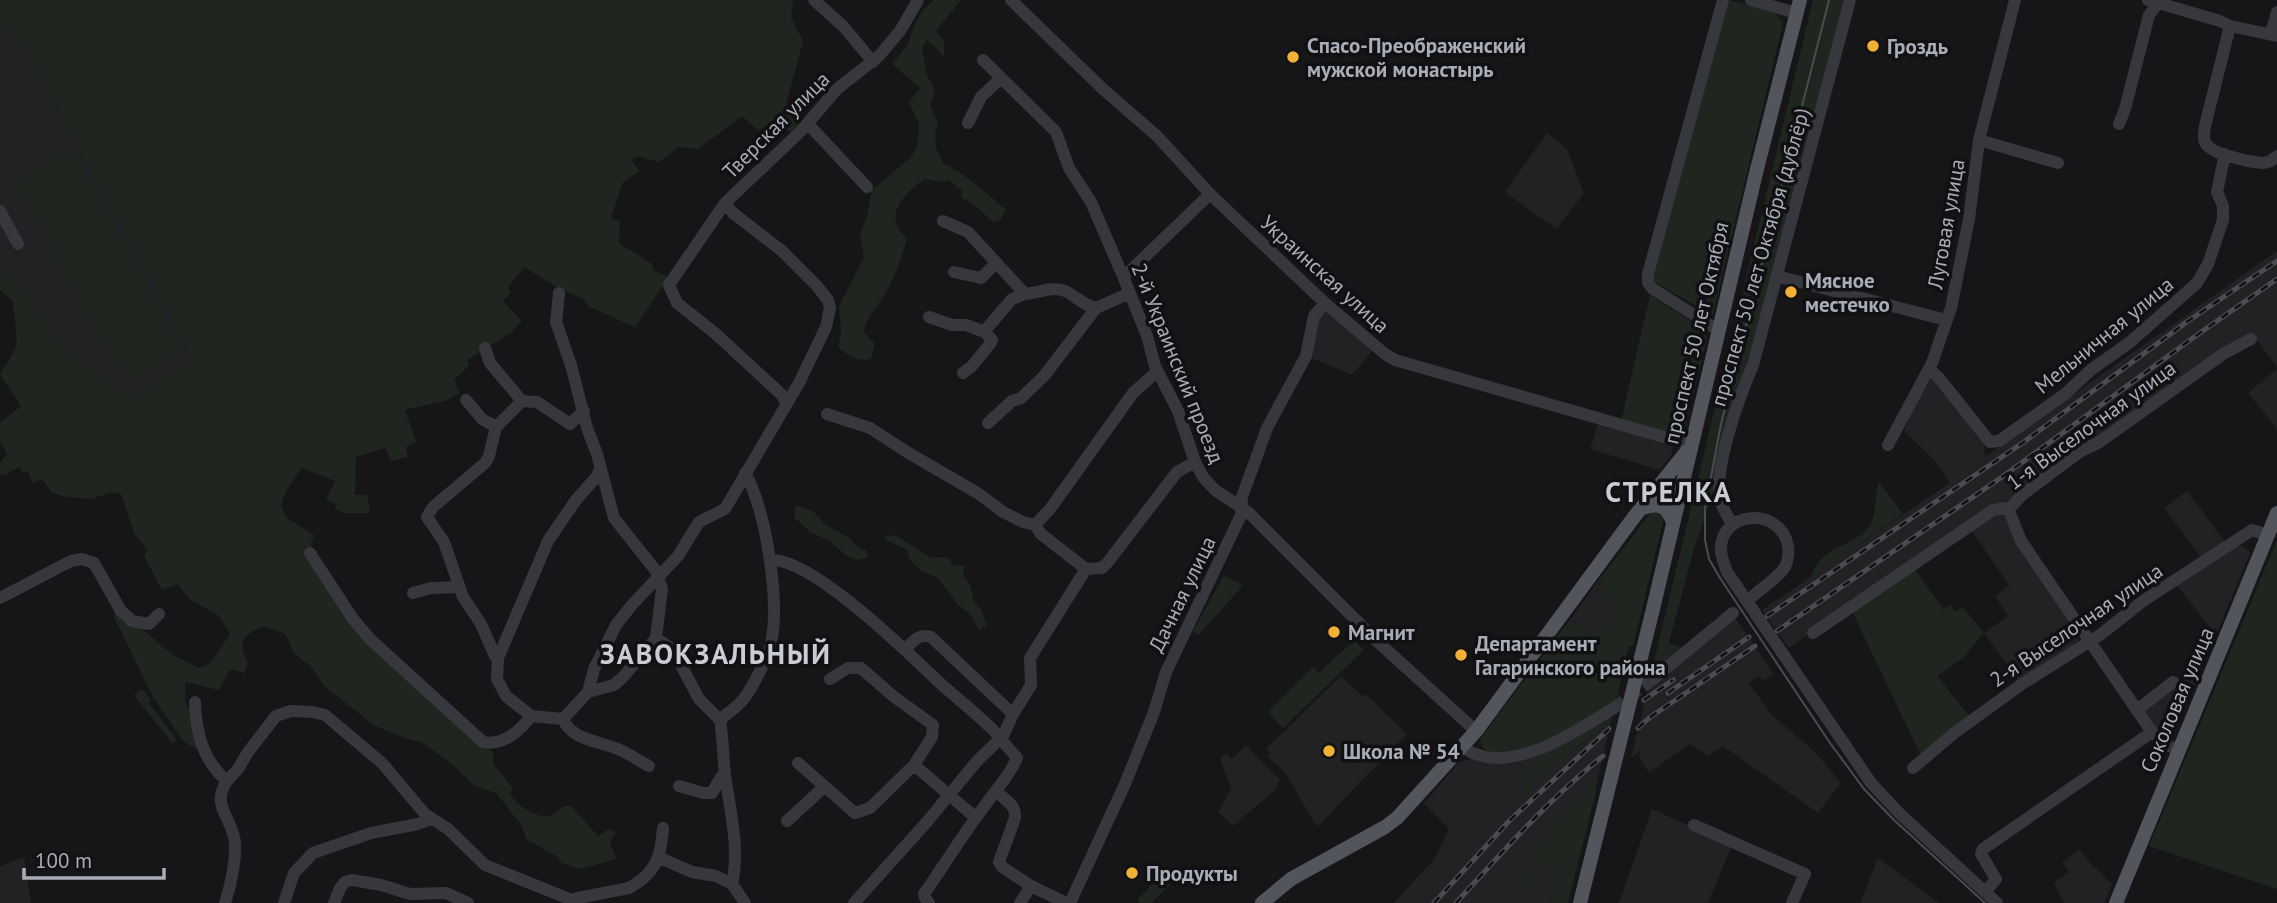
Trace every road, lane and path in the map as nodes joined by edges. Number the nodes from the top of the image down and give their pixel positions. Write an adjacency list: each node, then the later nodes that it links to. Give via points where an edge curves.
1 (814, 0): 14 (street)
2 (918, 0): 14 (street, Тверская улица, via 900,31)
3 (1011, 0): 24 (street, Украинская улица, via 1157,136)
4 (1723, 0): 40 (street, via 1648,274 1653,289)
5 (1751, 0): 9 (street)
6 (1850, 0): 32 (street, проспект 50 лет Октября (дублёр))
7 (2015, 0): 19 (street, Луговая улица)
8 (2153, 1): 11 (street); 18 (street)
9 (1798, 7): 40 (main road, проспект 50 лет Октября)
10 (2277, 12): 12 (street)
11 (2230, 26): 12 (street); 20 (street, via 2204,140 2209,148)
12 (2274, 35)
13 (983, 60): 15 (street, 2-й Украинский проезд)
14 (873, 62): 17 (street, Тверская улица, via 837,89)
15 (1001, 78): 16 (street, via 981,97); 31 (street, 2-й Украинский проезд, via 1056,132)
16 (968, 123)
17 (807, 124): 23 (street); 25 (street, Тверская улица)
18 (2119, 124)
19 (1979, 140): 22 (street); 39 (street, Луговая улица, via 1962,260)
20 (2225, 155): 21 (street, via 2262,163); 44 (street, Мельничная улица, via 2217,192 2223,220 2197,283 2064,394 1990,442)
21 (2277, 156)
22 (2058, 163)
23 (867, 187)
24 (1210, 194): 31 (street); 36 (street, Украинская улица)
25 (725, 203): 49 (street, via 782,251 828,300 826,327); 49 (street, Тверская улица, via 669,285 677,303 716,334)
26 (0, 211): 28 (street)
27 (943, 221): 29 (street, via 968,232)
28 (18, 244)
29 (996, 263): 30 (street, via 981,278); 35 (street)
30 (954, 272)
31 (1123, 276): 34 (street, 2-й Украинский проезд)
32 (1777, 276): 39 (street); 64 (street, проспект 50 лет Октября (дублёр), via 1724,456 1720,497)
33 (559, 293): 50 (street, via 556,322)
34 (1130, 293): 37 (street); 46 (street, 2-й Украинский проезд)
35 (1025, 294): 37 (street, via 1064,290); 41 (street, via 1012,299)
36 (1325, 303): 54 (street, Украинская улица, via 1395,360); 59 (street, Дачная улица, via 1314,316 1306,356 1267,428)
37 (1096, 308): 52 (street, via 1044,376)
38 (929, 317): 41 (street, via 949,331 966,325)
39 (1946, 320): 44 (street, Луговая улица)
40 (1718, 330): 54 (main road, проспект 50 лет Октября)
41 (985, 332): 45 (street, via 990,344)
42 (2251, 339): 61 (street, 1-я Выселочная улица, via 2081,451)
43 (485, 348): 48 (street, via 490,363)
44 (1929, 369): 55 (street, Луговая улица)
45 (963, 373)
46 (1159, 374): 56 (street, 2-й Украинский проезд); 65 (street, via 1133,393)
47 (466, 400): 53 (street)
48 (522, 401): 50 (street, via 537,402 570,424); 53 (street)
49 (786, 403): 58 (street)
50 (584, 411): 57 (street)
51 (827, 414): 65 (street, via 870,428 1003,512)
52 (988, 423)
53 (496, 427): 71 (street, via 485,463 427,517 444,542)
54 (1692, 445): 60 (main road); 63 (main road, проспект 50 лет Октября)
55 (1888, 445)
56 (1195, 461): 59 (street, 2-й Украинский проезд, via 1215,490); 69 (street, via 1177,472 1102,568)
57 (600, 468): 70 (street, via 614,517); 81 (street, via 548,541)
58 (745, 473): 68 (street); 70 (street, via 725,509 699,522)
59 (1242, 508): 93 (street, 2-й Украинский проезд); 126 (street, Дачная улица, via 1166,671 1130,772)
60 (1643, 508): 63 (main road, via 1653,504 1664,507); 93 (main road)
61 (2008, 508): 77 (street, 1-я Выселочная улица, via 1993,510); 79 (street, via 2021,541)
62 (2277, 513): 66 (main road, Соколовая улица)
63 (1673, 523): 128 (main road, проспект 50 лет Октября)
64 (1732, 523): 73 (street, via 1754,517 1771,521 1787,543 1787,564); 116 (street, via 1721,552 1727,572 1871,783)
65 (1035, 525): 69 (street)
66 (2268, 535): 79 (street, 2-я Выселочная улица, via 2252,530); 97 (main road, Соколовая улица)
67 (310, 553): 90 (street, via 370,639 484,742 503,741)
68 (770, 560): 80 (street, via 790,564 824,582); 92 (street, via 772,641 742,700)
69 (1086, 569): 89 (street, via 1030,658 1031,685)
70 (659, 578): 78 (street, via 662,589); 85 (street, via 616,625)
71 (459, 587): 72 (street); 81 (street)
72 (413, 593)
73 (1753, 596)
74 (0, 598): 76 (street, via 82,559 94,563 121,611 132,621 149,624)
75 (1733, 613): 84 (street)
76 (159, 614)
77 (1813, 633)
78 (656, 638): 85 (street, via 614,685); 92 (street, via 673,650 699,699)
79 (2089, 641): 88 (street); 101 (street, 2-я Выселочная улица, via 2022,684)
80 (905, 650): 89 (street, via 918,637 932,637); 95 (street)
81 (498, 658): 90 (street, via 497,679 506,696)
82 (830, 679): 99 (street, via 848,668 861,668 933,725 932,737)
83 (2173, 682): 88 (street)
84 (1648, 683)
85 (588, 692): 91 (street)
86 (195, 702): 103 (street, via 203,747 212,767)
87 (1614, 708): 96 (street, via 1526,754 1496,758)
88 (2137, 710): 94 (street)
89 (1013, 714): 95 (street)
90 (531, 716): 91 (street)
91 (563, 719): 100 (street, via 567,729 576,734)
92 (720, 720): 102 (street)
93 (1476, 731): 96 (main road)
94 (2152, 732): 97 (street); 116 (street, via 1983,849 1996,879)
95 (1000, 740): 106 (street, via 1017,758); 107 (street)
96 (1462, 746): 127 (main road, via 1397,818 1291,879)
97 (2178, 750): 131 (main road, Соколовая улица)
98 (798, 764): 105 (street)
99 (914, 765): 105 (street, via 870,808 855,813); 107 (street)
100 (649, 766)
101 (1913, 768)
102 (725, 775): 104 (street, via 712,793); 114 (street, via 736,866)
103 (227, 781): 109 (street, via 276,716 291,710 313,712 325,715 382,763); 119 (street, via 219,803 233,828 235,846)
104 (679, 786)
105 (824, 787): 110 (street)
106 (997, 792): 108 (street); 115 (street, via 1016,811 999,862)
107 (949, 794): 108 (street); 123 (street)
108 (976, 818): 124 (street, via 924,894)
109 (431, 819): 117 (street, via 448,829 485,866); 120 (street, via 313,853 294,873)
110 (787, 821)
111 (1694, 825): 129 (street, via 1805,874)
112 (663, 828): 113 (street)
113 (660, 858): 114 (street); 117 (street, via 629,888)
114 (732, 884): 118 (street)
115 (1031, 886): 125 (street); 126 (street)
116 (1986, 891): 130 (street)
117 (573, 902)
118 (743, 902)
119 (225, 903)
120 (284, 903)
121 (334, 903): 122 (street, via 340,888 352,880 410,894 446,893)
122 (468, 903)
123 (854, 903)
124 (929, 903)
125 (1020, 903)
126 (1068, 903)
127 (1262, 903)
128 (1580, 903)
129 (1792, 903)
130 (1997, 903)
131 (2116, 903)

